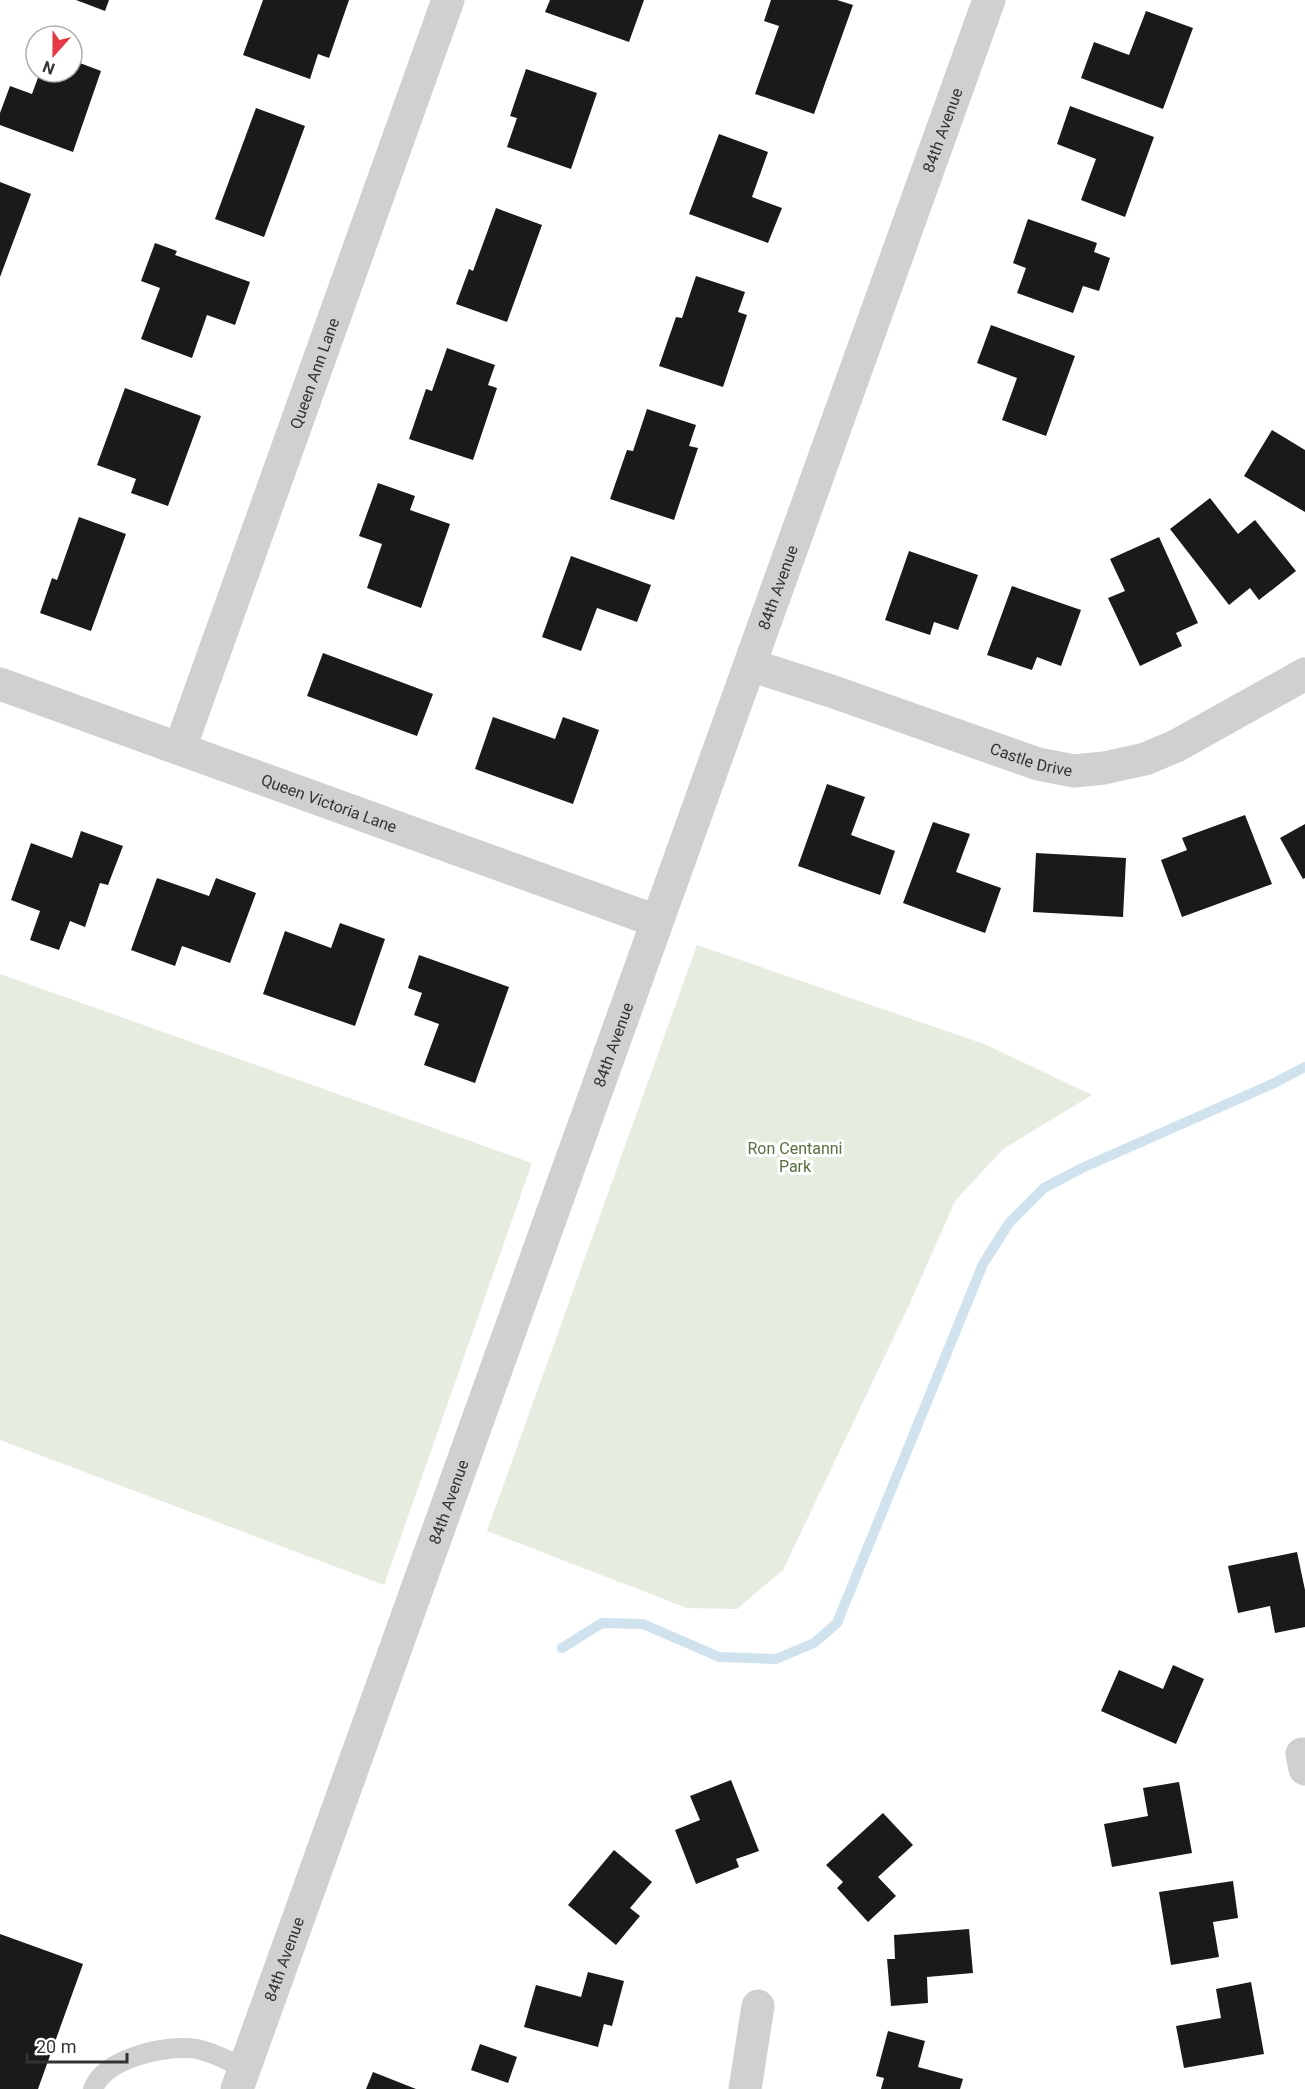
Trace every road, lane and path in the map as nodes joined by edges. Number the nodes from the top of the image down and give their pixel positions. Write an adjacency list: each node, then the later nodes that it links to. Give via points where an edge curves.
1 (448, 0): 6 (street, Queen Ann Lane)
2 (989, 0): 3 (street, 84th Avenue)
3 (750, 665): 4 (street, Castle Drive, via 1038,764 1074,771 1145,759 1176,746); 7 (street, 84th Avenue)
4 (1305, 674)
5 (0, 684): 6 (street, Queen Victoria Lane)
6 (180, 748): 7 (street, Queen Victoria Lane)
7 (656, 921): 9 (street, 84th Avenue)
8 (758, 2006): 11 (street)
9 (241, 2078): 10 (lane, via 196,2049 169,2050 120,2062 96,2081)
10 (93, 2089)
11 (745, 2089)

